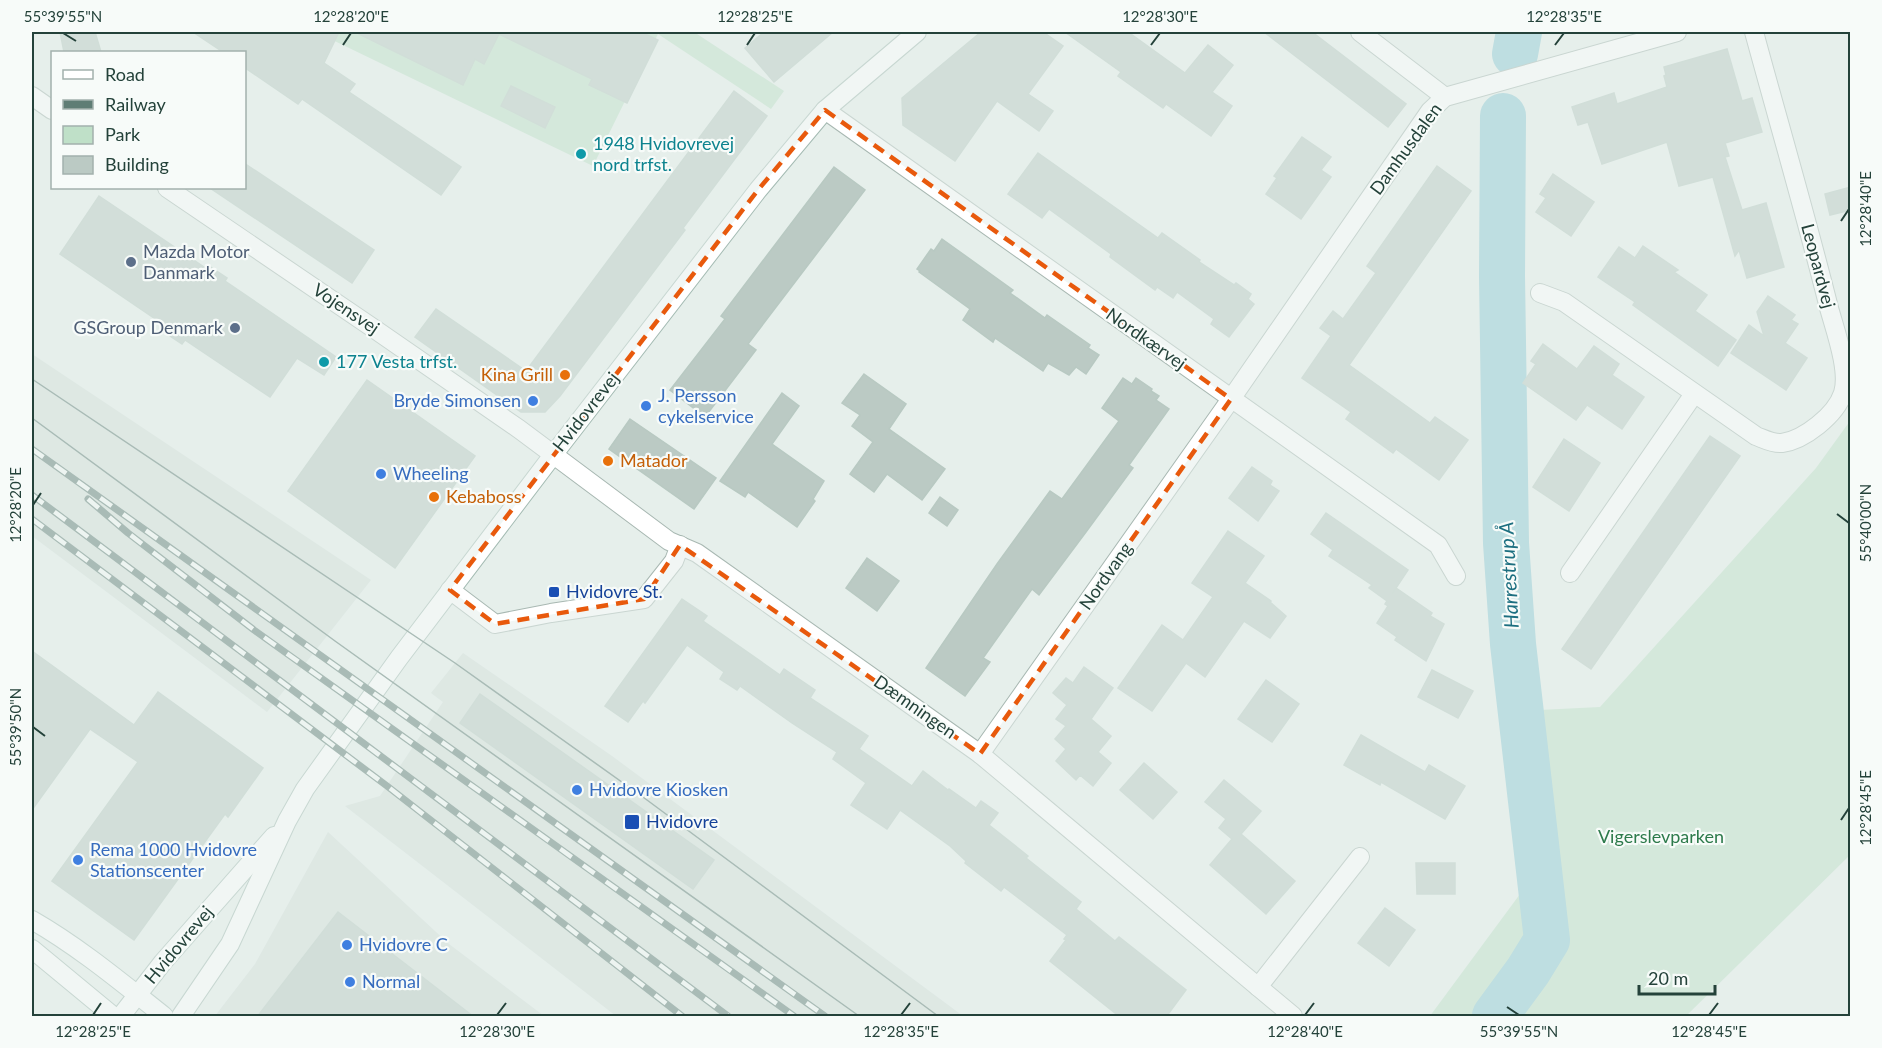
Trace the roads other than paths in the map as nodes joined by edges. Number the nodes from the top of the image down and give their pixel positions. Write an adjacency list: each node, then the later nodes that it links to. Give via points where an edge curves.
1 (917, 32): 8 (street, Hvidovrevej)
2 (1360, 32): 6 (street)
3 (1677, 32): 6 (street, Damhusdalen)
4 (1754, 32): 11 (street, Leopardvej, via 1837,339 1845,377 1843,393 1818,425 1779,444 1756,436)
5 (32, 96): 7 (street)
6 (1445, 97): 12 (street, Damhusdalen, via 1430,111)
7 (51, 110)
8 (825, 110): 12 (street, Nordkærvej); 13 (street, Hvidovrevej)
9 (168, 189): 13 (street, Vojensvej)
10 (1540, 293): 11 (street, Leopardvej, via 1564,302)
11 (1694, 394): 15 (street)
12 (1231, 399): 16 (street, Nordkærvej, via 1438,545); 18 (street, Nordvang)
13 (553, 454): 14 (street, Dæmningen, via 669,541); 17 (street, Hvidovrevej)
14 (680, 545): 17 (street, via 674,561 644,599 495,624); 18 (street, Dæmningen, via 697,552)
15 (1570, 573)
16 (1456, 576)
17 (450, 590): 19 (street, Hvidovrevej, via 305,789)
18 (981, 754): 23 (street, Dæmningen)
19 (287, 821): 24 (street, Hvidovrevej); 28 (street, Hvidovrevej, via 230,944)
20 (1360, 857): 23 (street)
21 (32, 920): 24 (street, via 63,938)
22 (32, 949): 25 (street)
23 (1258, 987): 29 (street, Dæmningen)
24 (137, 995): 26 (street, Hvidovrevej); 27 (street)
25 (113, 1017)
26 (121, 1017)
27 (164, 1017)
28 (181, 1017)
29 (1293, 1017)

